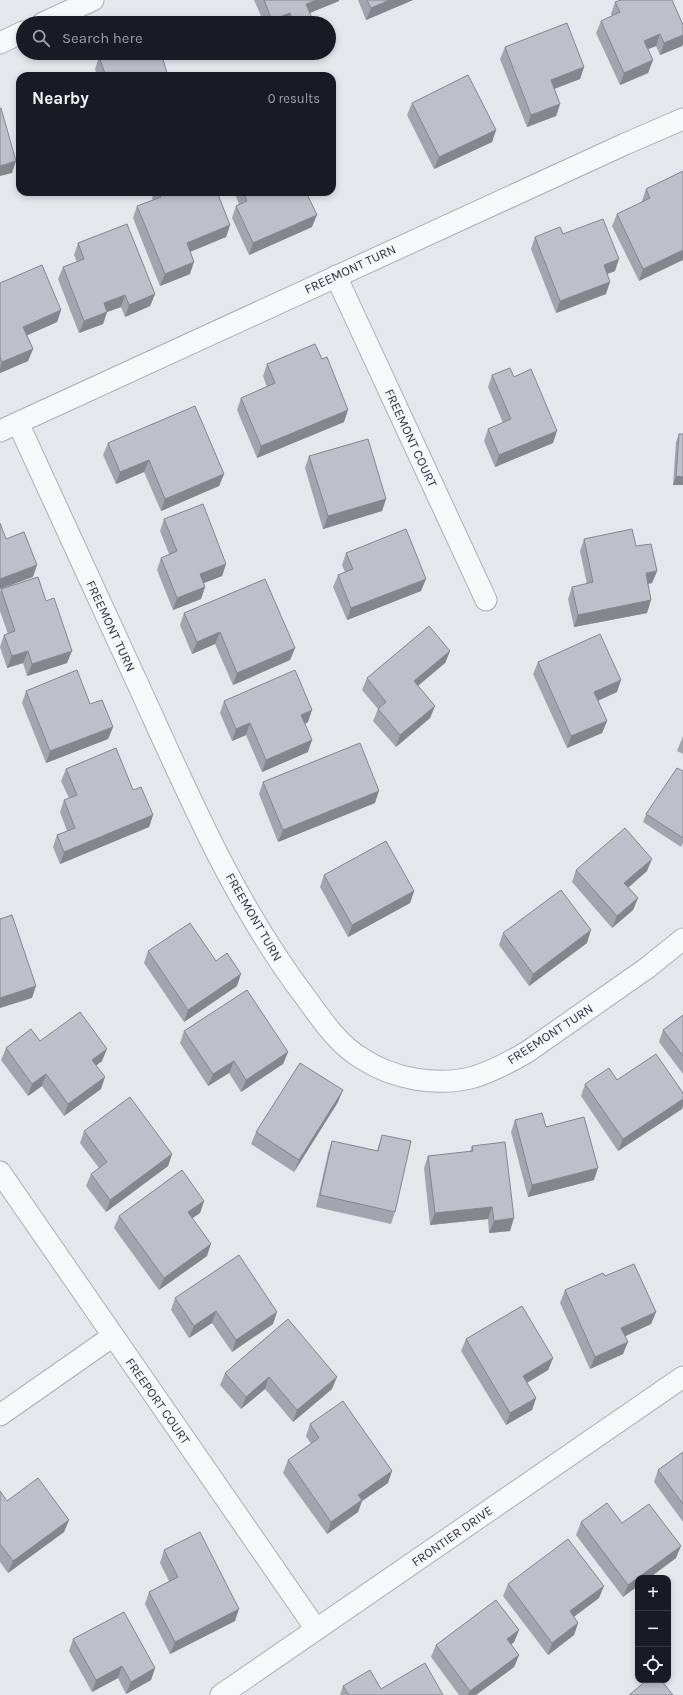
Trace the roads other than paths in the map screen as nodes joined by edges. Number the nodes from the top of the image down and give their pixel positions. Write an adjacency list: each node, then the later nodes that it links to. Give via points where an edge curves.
1 (93, 0): 2 (street)
2 (58, 16)
3 (16, 35): 4 (street)
4 (0, 43)
5 (683, 119): 6 (street, FREEMONT TURN)
6 (336, 276): 7 (street, FREEMONT TURN); 8 (street, FREEMONT COURT)
7 (9, 427): 9 (street, FREEMONT TURN, via 192,802 264,938 331,1032 361,1058 379,1068 417,1079 436,1081 474,1077 527,1052 642,972)
8 (486, 600)
9 (683, 939)
10 (0, 1172): 11 (street, FREEPORT COURT)
11 (113, 1336): 13 (street); 14 (street, FREEPORT COURT)
12 (683, 1377): 14 (street, FRONTIER DRIVE)
13 (0, 1415)
14 (316, 1629): 15 (street, FRONTIER DRIVE)
15 (221, 1695)

